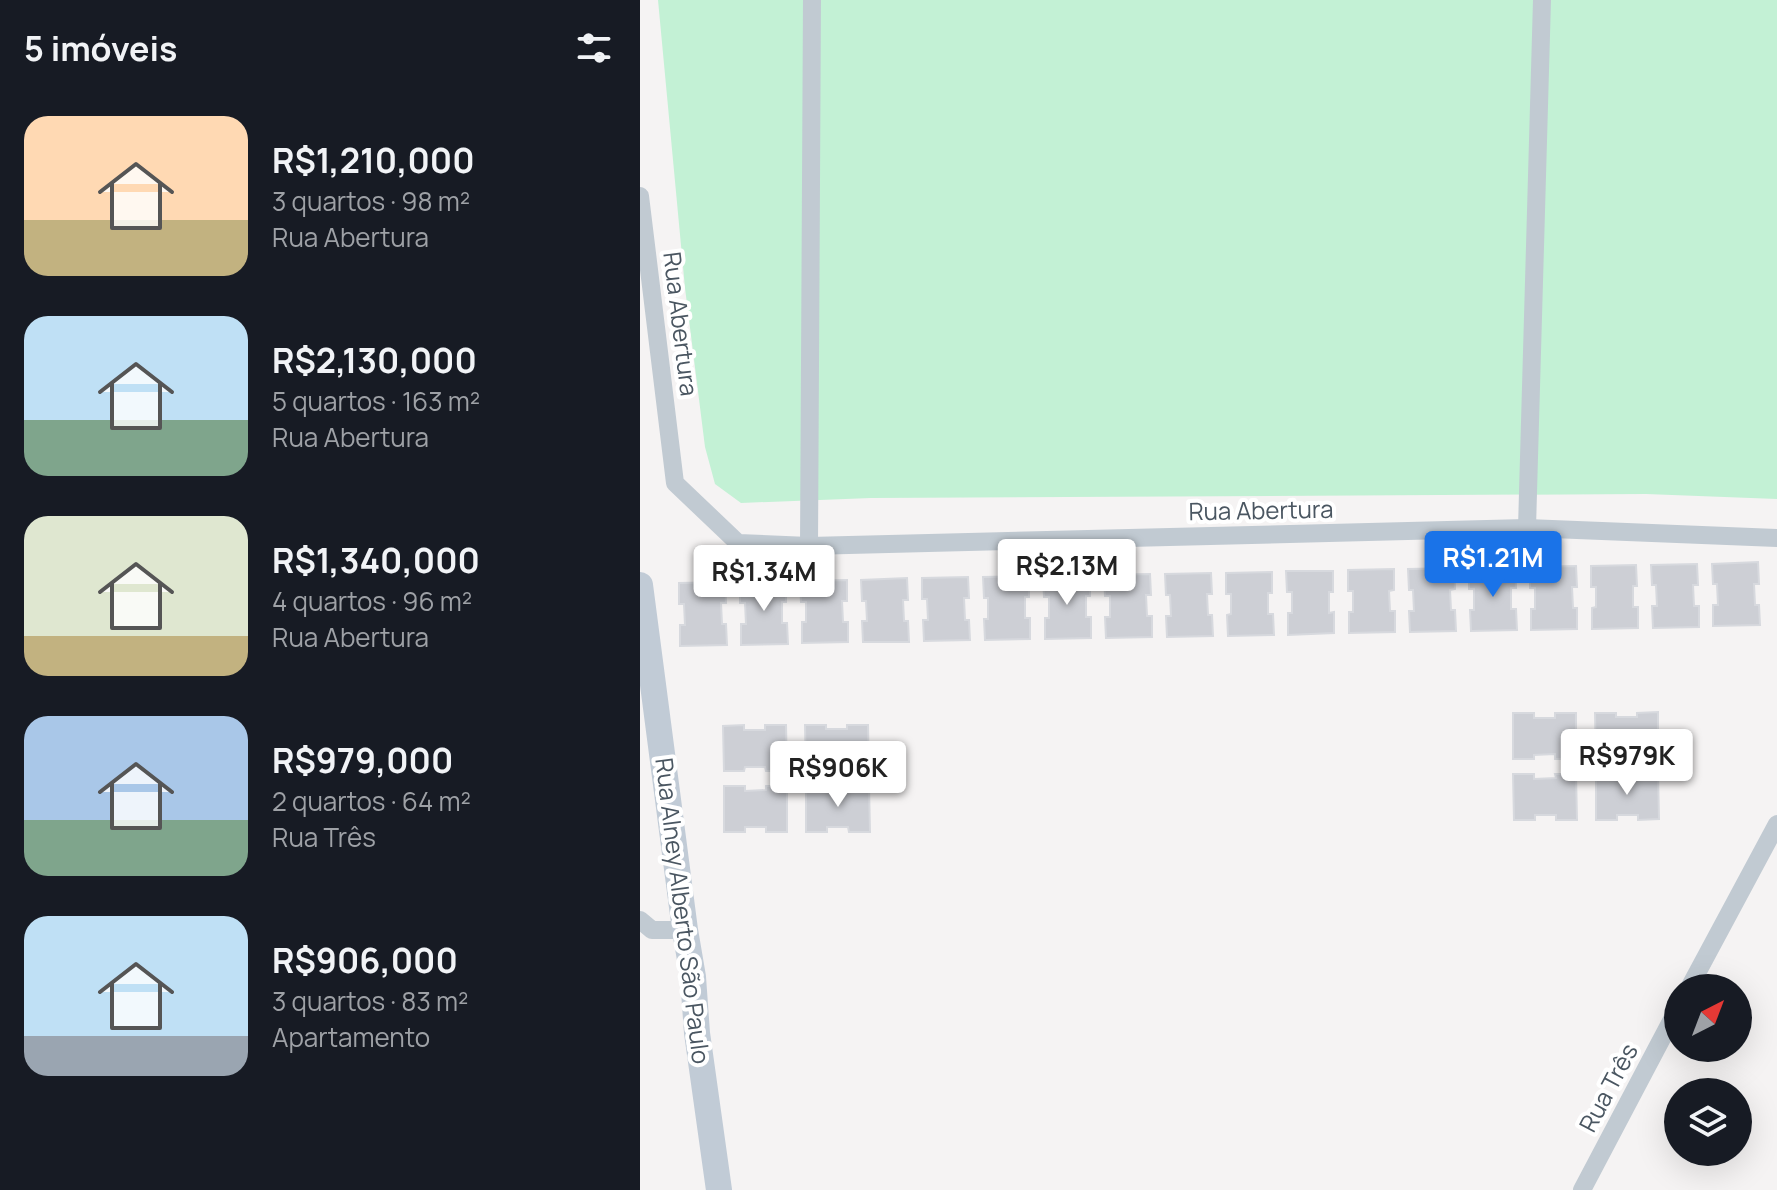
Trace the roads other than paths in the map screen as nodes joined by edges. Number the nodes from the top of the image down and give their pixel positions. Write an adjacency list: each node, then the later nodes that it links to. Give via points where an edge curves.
1 (812, 0): 6 (street)
2 (1542, 0): 4 (street)
3 (640, 196): 6 (street, Rua Abertura, via 675,483 738,543)
4 (1527, 528): 5 (street, Rua Abertura); 6 (street, Rua Abertura)
5 (1777, 538)
6 (809, 546)
7 (640, 585): 10 (street, Rua Alney Alberto São Paulo)
8 (1777, 824): 11 (street)
9 (640, 920): 10 (street, via 652,930)
10 (685, 930): 13 (street, Rua Alney Alberto São Paulo)
11 (1697, 974)
12 (1664, 1035): 14 (street, Rua Três)
13 (719, 1190)
14 (1582, 1190)

